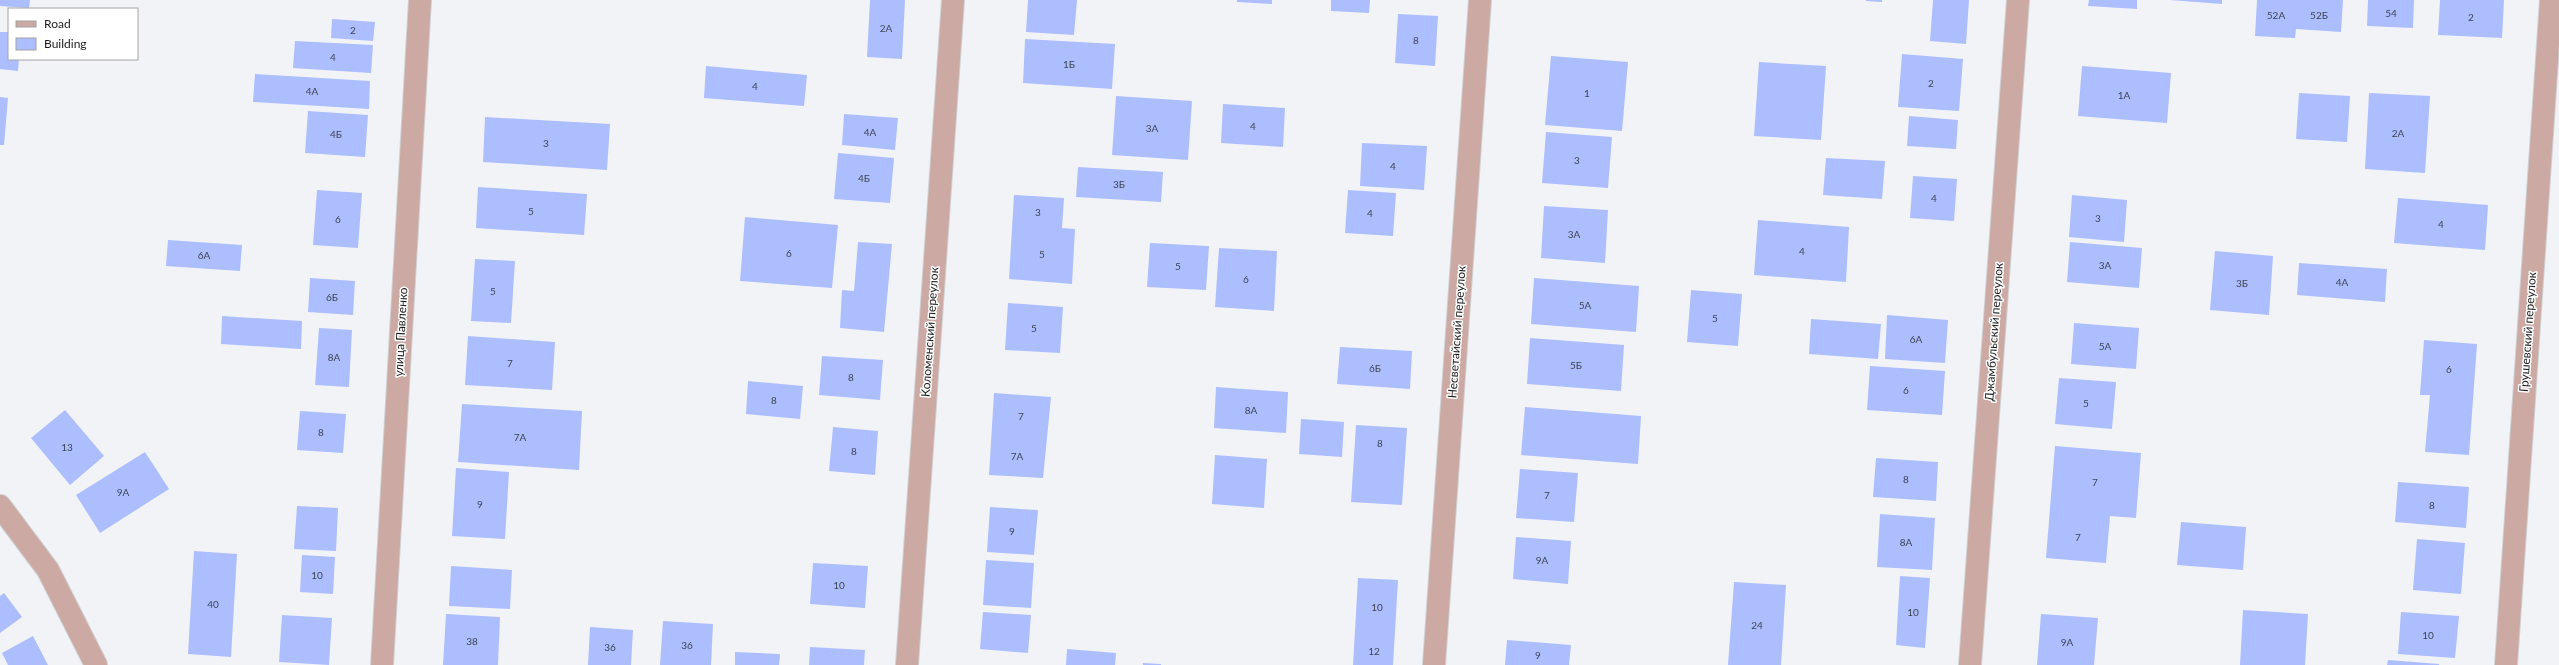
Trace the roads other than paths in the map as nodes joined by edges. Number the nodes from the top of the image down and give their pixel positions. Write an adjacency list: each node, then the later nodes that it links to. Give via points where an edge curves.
1 (420, 0): 8 (street, улица Павленко)
2 (953, 0): 9 (street, Коломенский переулок)
3 (1480, 0): 10 (street, Несветайский переулок)
4 (2018, 0): 11 (street, Джамбульский переулок)
5 (2551, 0): 12 (street, Грушевский переулок)
6 (0, 506): 7 (street, via 48,570)
7 (96, 665)
8 (382, 665)
9 (907, 665)
10 (1434, 665)
11 (1970, 665)
12 (2506, 665)

